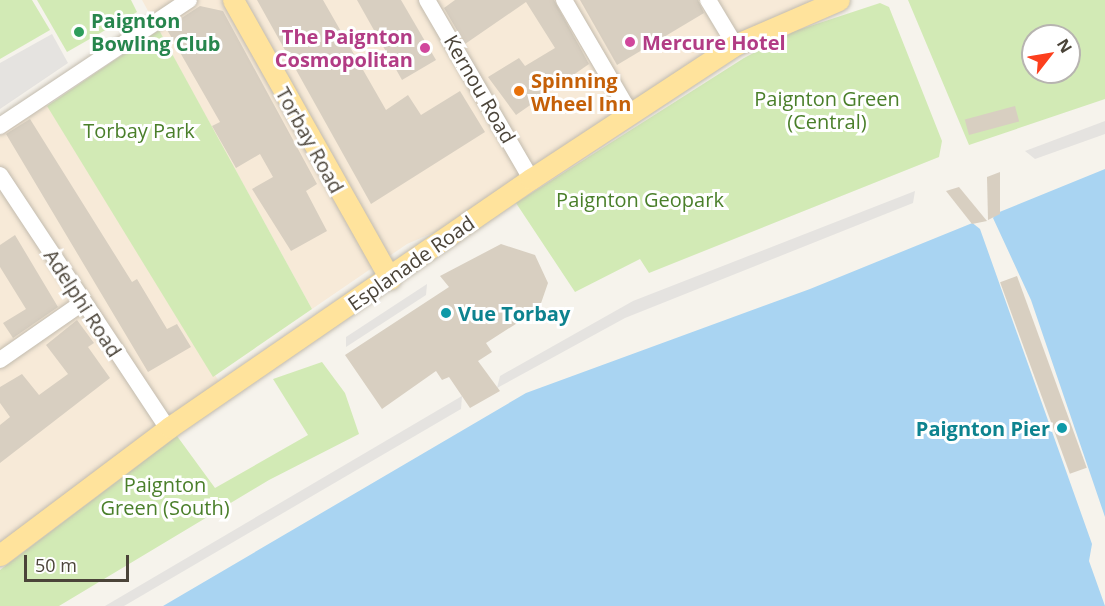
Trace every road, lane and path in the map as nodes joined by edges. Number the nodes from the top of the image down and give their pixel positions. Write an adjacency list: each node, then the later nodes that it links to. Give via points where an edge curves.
1 (189, 0): 9 (street)
2 (233, 0): 12 (main road, Torbay Road)
3 (426, 0): 11 (street, Kernou Road)
4 (564, 0): 8 (street)
5 (708, 0): 7 (street)
6 (839, 0): 7 (main road, Esplanade Road)
7 (735, 45): 8 (main road, Esplanade Road)
8 (630, 113): 11 (main road, Esplanade Road)
9 (0, 126)
10 (0, 175): 13 (street, Adelphi Road)
11 (531, 178): 12 (main road, Esplanade Road)
12 (390, 279): 15 (main road, Esplanade Road)
13 (82, 303): 14 (street); 15 (street, Adelphi Road)
14 (0, 360)
15 (168, 429): 16 (main road, Esplanade Road)
16 (0, 555)

